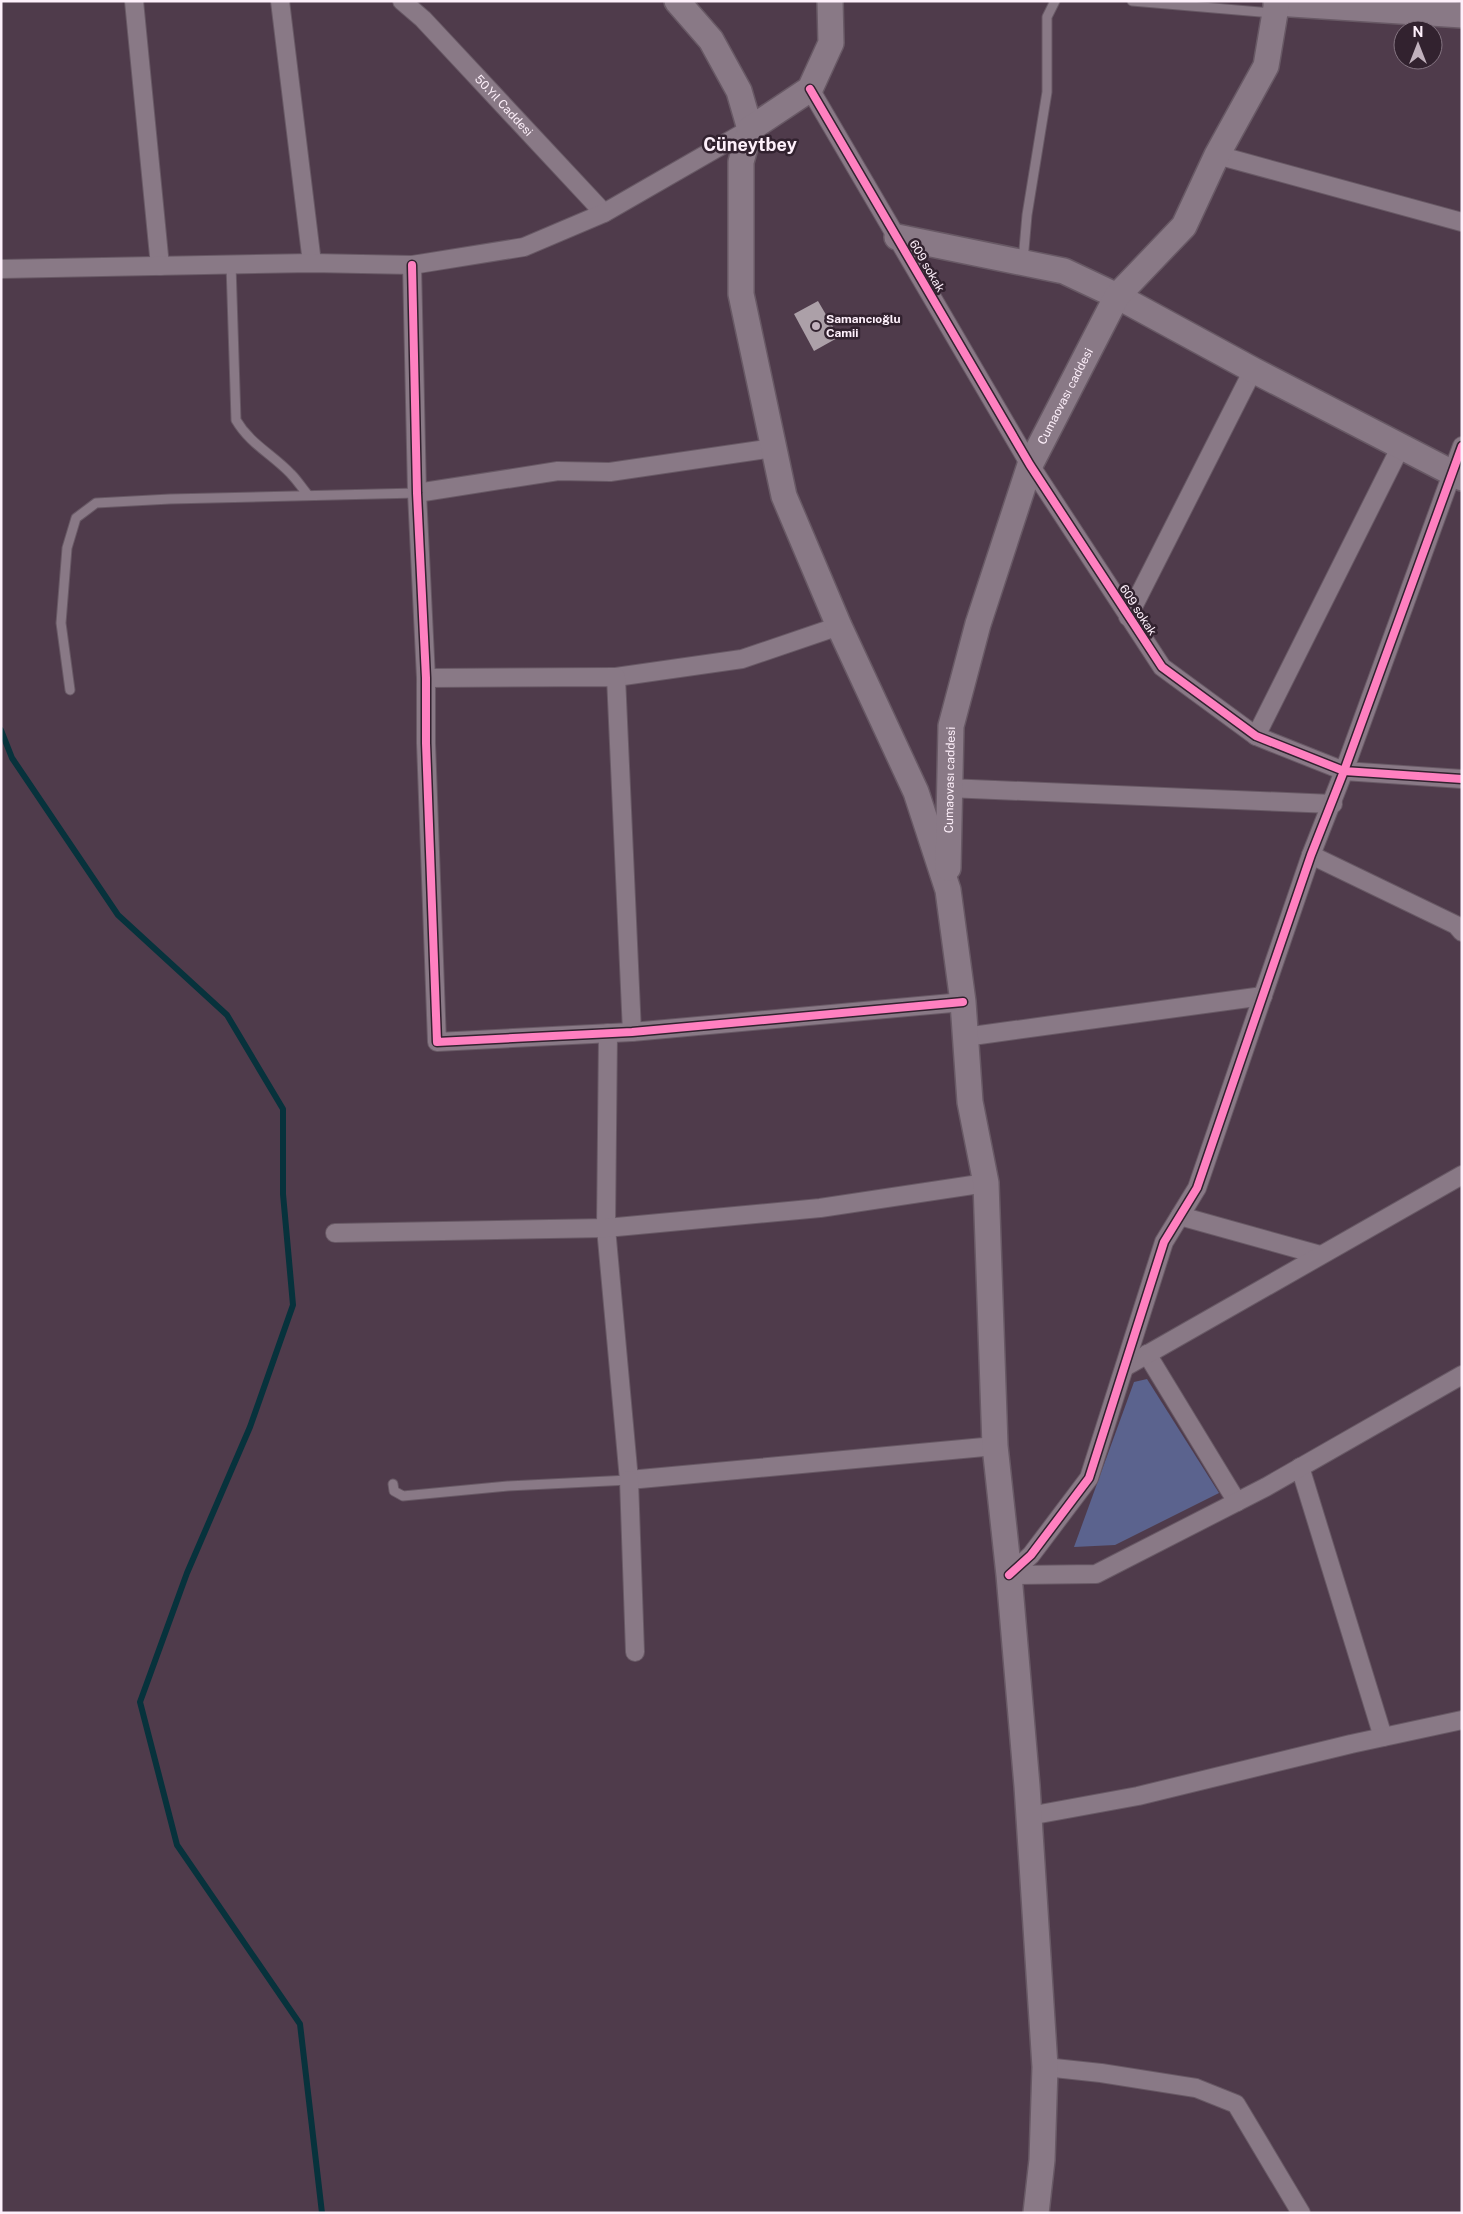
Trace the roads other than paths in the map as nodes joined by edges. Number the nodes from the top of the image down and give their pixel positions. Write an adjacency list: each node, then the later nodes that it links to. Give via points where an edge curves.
1 (134, 1): 20 (street)
2 (280, 1): 16 (street)
3 (402, 1): 13 (street, 50.Yıl Caddesi, via 423,19)
4 (677, 1): 11 (main road, via 711,40 739,91)
5 (830, 1): 10 (main road, via 831,43)
6 (1055, 1): 17 (lane, via 1047,17 1048,92 1027,215)
7 (1132, 1): 8 (lane)
8 (1276, 6): 9 (main road); 12 (main road, Cumaovası caddesi, via 1266,66)
9 (1462, 15)
10 (810, 89): 11 (main road); 15 (street, 609 sokak)
11 (750, 129): 13 (street); 25 (main road, via 741,162 741,294)
12 (1217, 155): 14 (street); 22 (main road, Cumaovası caddesi, via 1184,226)
13 (604, 213): 19 (street, via 524,247)
14 (1462, 222)
15 (897, 237): 17 (main road); 27 (street, 609 sokak)
16 (312, 263): 18 (street); 19 (street)
17 (1023, 264): 22 (main road, via 1064,271)
18 (231, 265): 20 (street); 30 (lane, via 236,420 255,445 291,473)
19 (412, 265): 29 (street)
20 (160, 266): 21 (street)
21 (1, 269)
22 (1117, 296): 23 (main road); 27 (main road, Cumaovası caddesi)
23 (1253, 370): 26 (main road); 31 (street)
24 (1462, 446): 28 (street)
25 (774, 448): 29 (street, via 610,472 558,471); 32 (main road, via 784,496)
26 (1400, 448): 28 (main road); 36 (street)
27 (1030, 465): 31 (street, 609 sokak); 39 (main road, Cumaovası caddesi, via 978,624 950,726)
28 (1457, 475): 37 (street)
29 (417, 493): 30 (lane); 34 (street)
30 (308, 495): 35 (lane, via 96,503 76,518 67,548 61,623)
31 (1128, 617): 36 (street, 609 sokak, via 1162,667)
32 (839, 626): 33 (street, via 742,659); 42 (main road, via 916,792)
33 (616, 677): 34 (street); 47 (street)
34 (426, 678): 46 (street, via 437,1042)
35 (70, 690)
36 (1256, 736): 37 (street, 609 sokak)
37 (1344, 771): 38 (street, 609 sokak); 40 (street)
38 (1462, 779)
39 (948, 788): 40 (street); 42 (main road, Cumaovası caddesi)
40 (1333, 804): 41 (street)
41 (1312, 856): 43 (street, via 1456,925); 44 (street)
42 (948, 890): 45 (main road)
43 (1462, 932)
44 (1263, 996): 48 (street); 51 (street, via 1197,1188)
45 (963, 1002): 47 (street); 48 (main road)
46 (608, 1032): 47 (street); 52 (street)
47 (632, 1032)
48 (965, 1036): 50 (main road, via 970,1102)
49 (1462, 1175): 54 (street)
50 (986, 1182): 52 (street, via 820,1208); 58 (main road)
51 (1180, 1216): 54 (street); 56 (street, via 1164,1242)
52 (606, 1228): 53 (street); 60 (street)
53 (335, 1233)
54 (1320, 1255): 55 (street)
55 (1147, 1354): 56 (street); 62 (street)
56 (1125, 1366): 63 (street, via 1089,1478 1031,1555)
57 (1462, 1375): 59 (street)
58 (995, 1446): 60 (street); 63 (main road)
59 (1300, 1467): 62 (street); 66 (street)
60 (629, 1480): 61 (lane, via 508,1486 403,1496 394,1492); 64 (street)
61 (393, 1484)
62 (1237, 1502): 63 (street, via 1096,1574)
63 (1009, 1575): 67 (main road)
64 (636, 1652)
65 (1462, 1720): 66 (street)
66 (1383, 1737): 67 (street, via 1138,1796)
67 (1028, 1816): 68 (main road)
68 (1045, 2067): 69 (main road, via 1042,2160); 70 (street, via 1196,2088 1236,2104)
69 (1036, 2213)
70 (1302, 2213)

